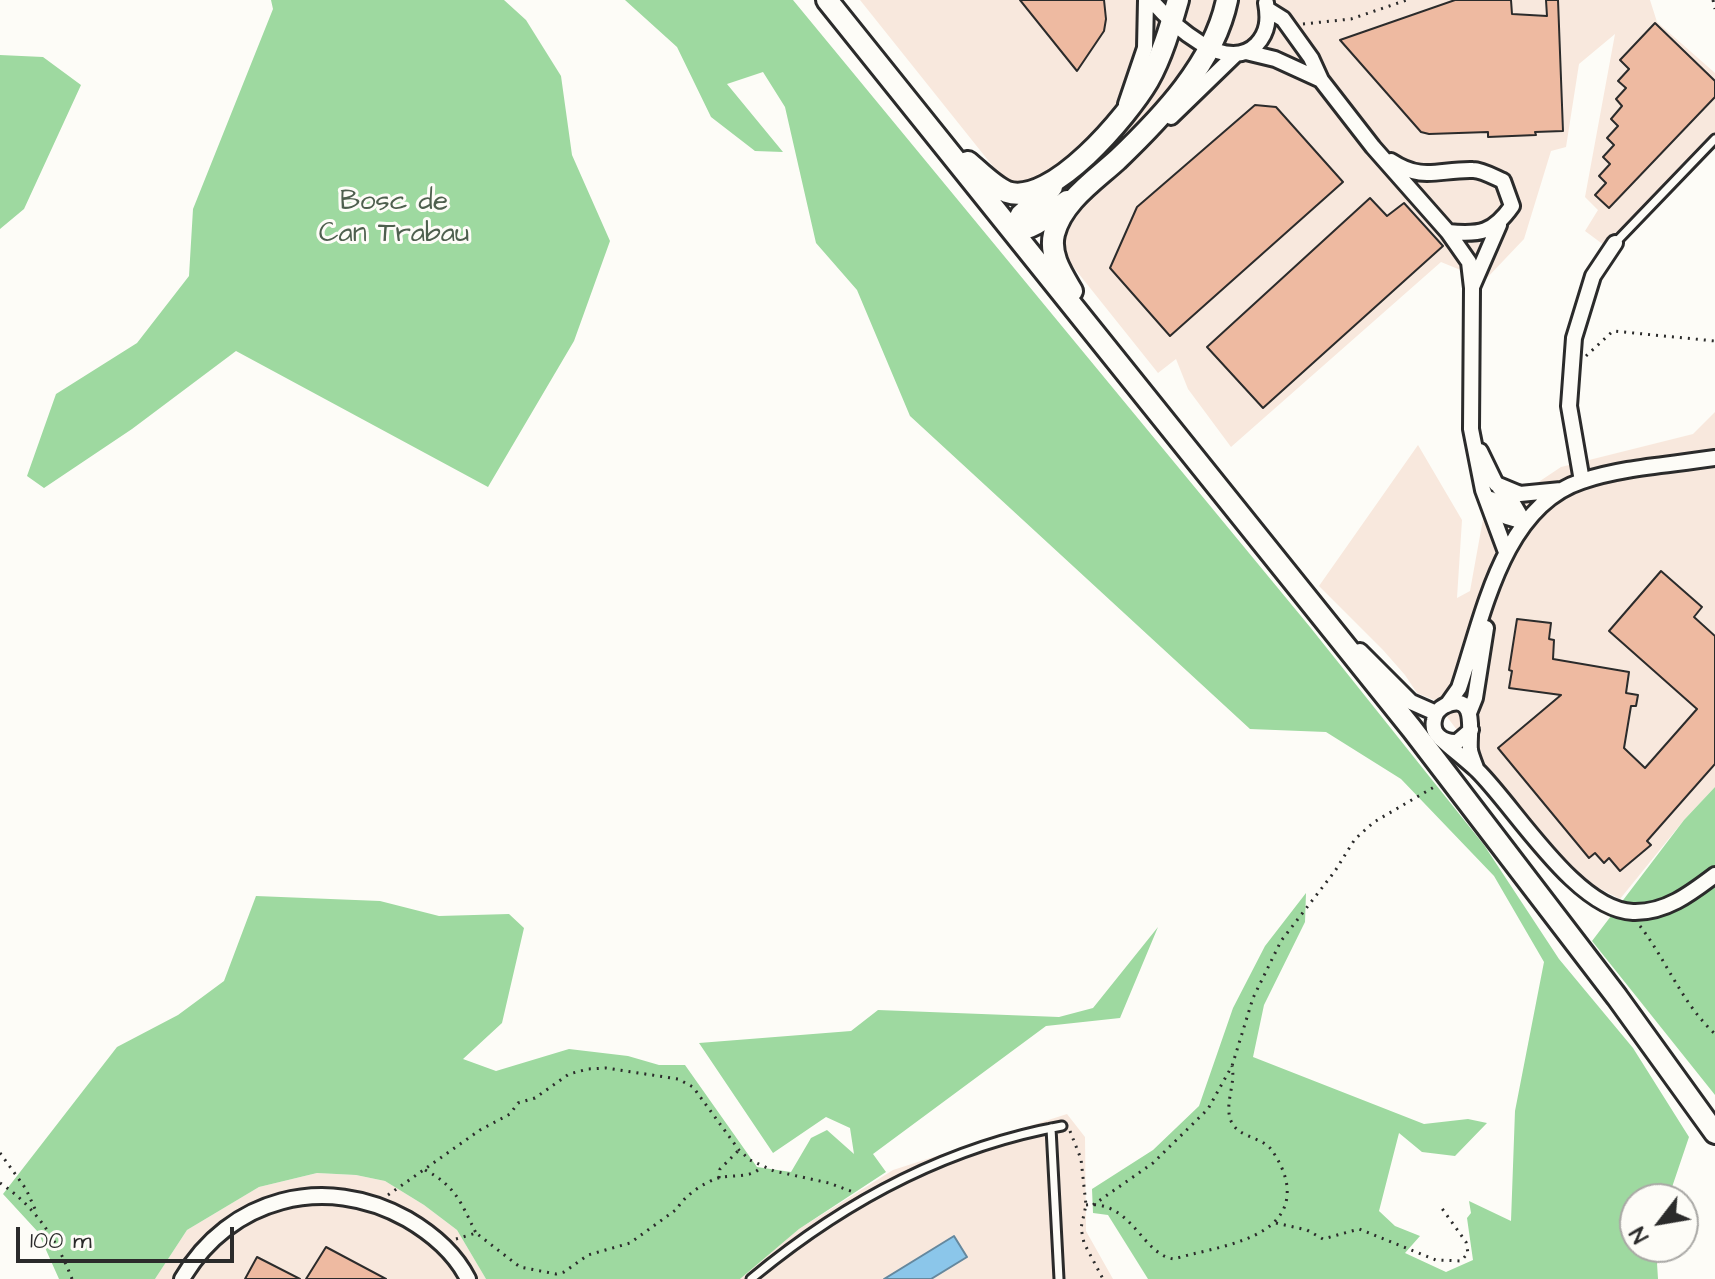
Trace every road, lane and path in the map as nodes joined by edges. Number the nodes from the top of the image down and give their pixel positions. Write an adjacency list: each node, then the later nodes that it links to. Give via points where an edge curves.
1 (827, 0): 15 (main road)
2 (1148, 0): 9 (street); 14 (street, via 1145,48)
3 (1178, 0): 9 (main road)
4 (1227, 0): 11 (main road)
5 (1407, 0): 10 (path, via 1351,19)
6 (1713, 0): 8 (path)
7 (1266, 4): 10 (street); 12 (street, via 1266,30 1256,45)
8 (1715, 9)
9 (1172, 21): 11 (street); 14 (main road, via 1148,81)
10 (1288, 26): 13 (street)
11 (1209, 47): 12 (street); 16 (main road)
12 (1241, 53): 13 (street, via 1275,59); 16 (street, via 1170,117)
13 (1321, 80): 18 (street)
14 (1122, 118): 19 (main road)
15 (932, 130): 19 (main road, via 1008,192 1025,192); 22 (main road)
16 (1146, 131): 20 (main road)
17 (1715, 139): 24 (lane)
18 (1379, 154): 21 (street, via 1424,175 1475,169 1503,181 1512,206); 23 (street)
19 (1067, 174): 22 (main road, via 1021,215)
20 (1080, 192): 22 (main road, via 1038,225); 26 (main road, via 1059,222 1053,243 1061,271)
21 (1499, 225): 23 (street, via 1472,234); 25 (street)
22 (1013, 231): 26 (main road)
23 (1448, 232): 25 (street, via 1469,262)
24 (1615, 243): 28 (street, via 1593,276 1574,338)
25 (1472, 288): 31 (street, via 1471,429)
26 (1097, 337): 35 (main road)
27 (1715, 341): 28 (path, via 1613,331)
28 (1572, 370): 30 (street, via 1569,406)
29 (1715, 458): 30 (street)
30 (1582, 481): 32 (street)
31 (1490, 487): 32 (street, via 1520,494); 33 (street, via 1507,517); 34 (street)
32 (1561, 490): 33 (street)
33 (1524, 522): 34 (street)
34 (1506, 552): 36 (street)
35 (1301, 589): 37 (street, via 1411,702); 42 (main road)
36 (1492, 589): 37 (street, via 1459,688); 38 (street)
37 (1442, 709): 38 (street, via 1460,705); 40 (street, via 1434,726)
38 (1469, 713): 39 (street)
39 (1471, 730): 40 (street, via 1457,742); 41 (street)
40 (1440, 738): 41 (street)
41 (1476, 769): 44 (street, via 1576,883 1607,905)
42 (1449, 778): 46 (path, via 1355,839 1281,941 1253,998); 49 (main road)
43 (1715, 875): 44 (street, via 1671,905)
44 (1630, 913): 45 (path, via 1680,993)
45 (1715, 1034)
46 (1232, 1066): 59 (path, via 1194,1125 1153,1163); 62 (path, via 1231,1121 1238,1131 1270,1149 1287,1181 1285,1209)
47 (1062, 1126): 48 (lane); 58 (path, via 1076,1142)
48 (1051, 1128): 56 (lane, via 917,1171); 69 (lane)
49 (1715, 1133)
50 (739, 1150): 52 (path); 53 (path, via 693,1087 678,1079 588,1069 518,1103 510,1114); 54 (path, via 720,1169)
51 (0, 1153): 61 (path)
52 (761, 1167): 54 (path, via 751,1174); 56 (path)
53 (424, 1170): 57 (path); 63 (path, via 445,1180 458,1195)
54 (719, 1178): 63 (path, via 693,1192 630,1243 588,1255 564,1272 520,1267)
55 (0, 1183): 61 (path)
56 (865, 1197): 68 (lane)
57 (375, 1204): 64 (street); 66 (street, via 323,1196 250,1212 209,1242)
58 (1086, 1205): 59 (path); 70 (path, via 1084,1243)
59 (1093, 1205): 62 (path, via 1126,1218 1164,1258 1174,1259 1256,1235)
60 (1441, 1207): 62 (path, via 1466,1242 1468,1253 1461,1261 1436,1260 1359,1229 1323,1239)
61 (36, 1213): 65 (path)
62 (1276, 1223)
63 (476, 1233): 64 (path)
64 (443, 1245): 67 (street)
65 (72, 1279)
66 (182, 1279)
67 (468, 1279)
68 (751, 1279)
69 (1059, 1279)
70 (1103, 1279)

